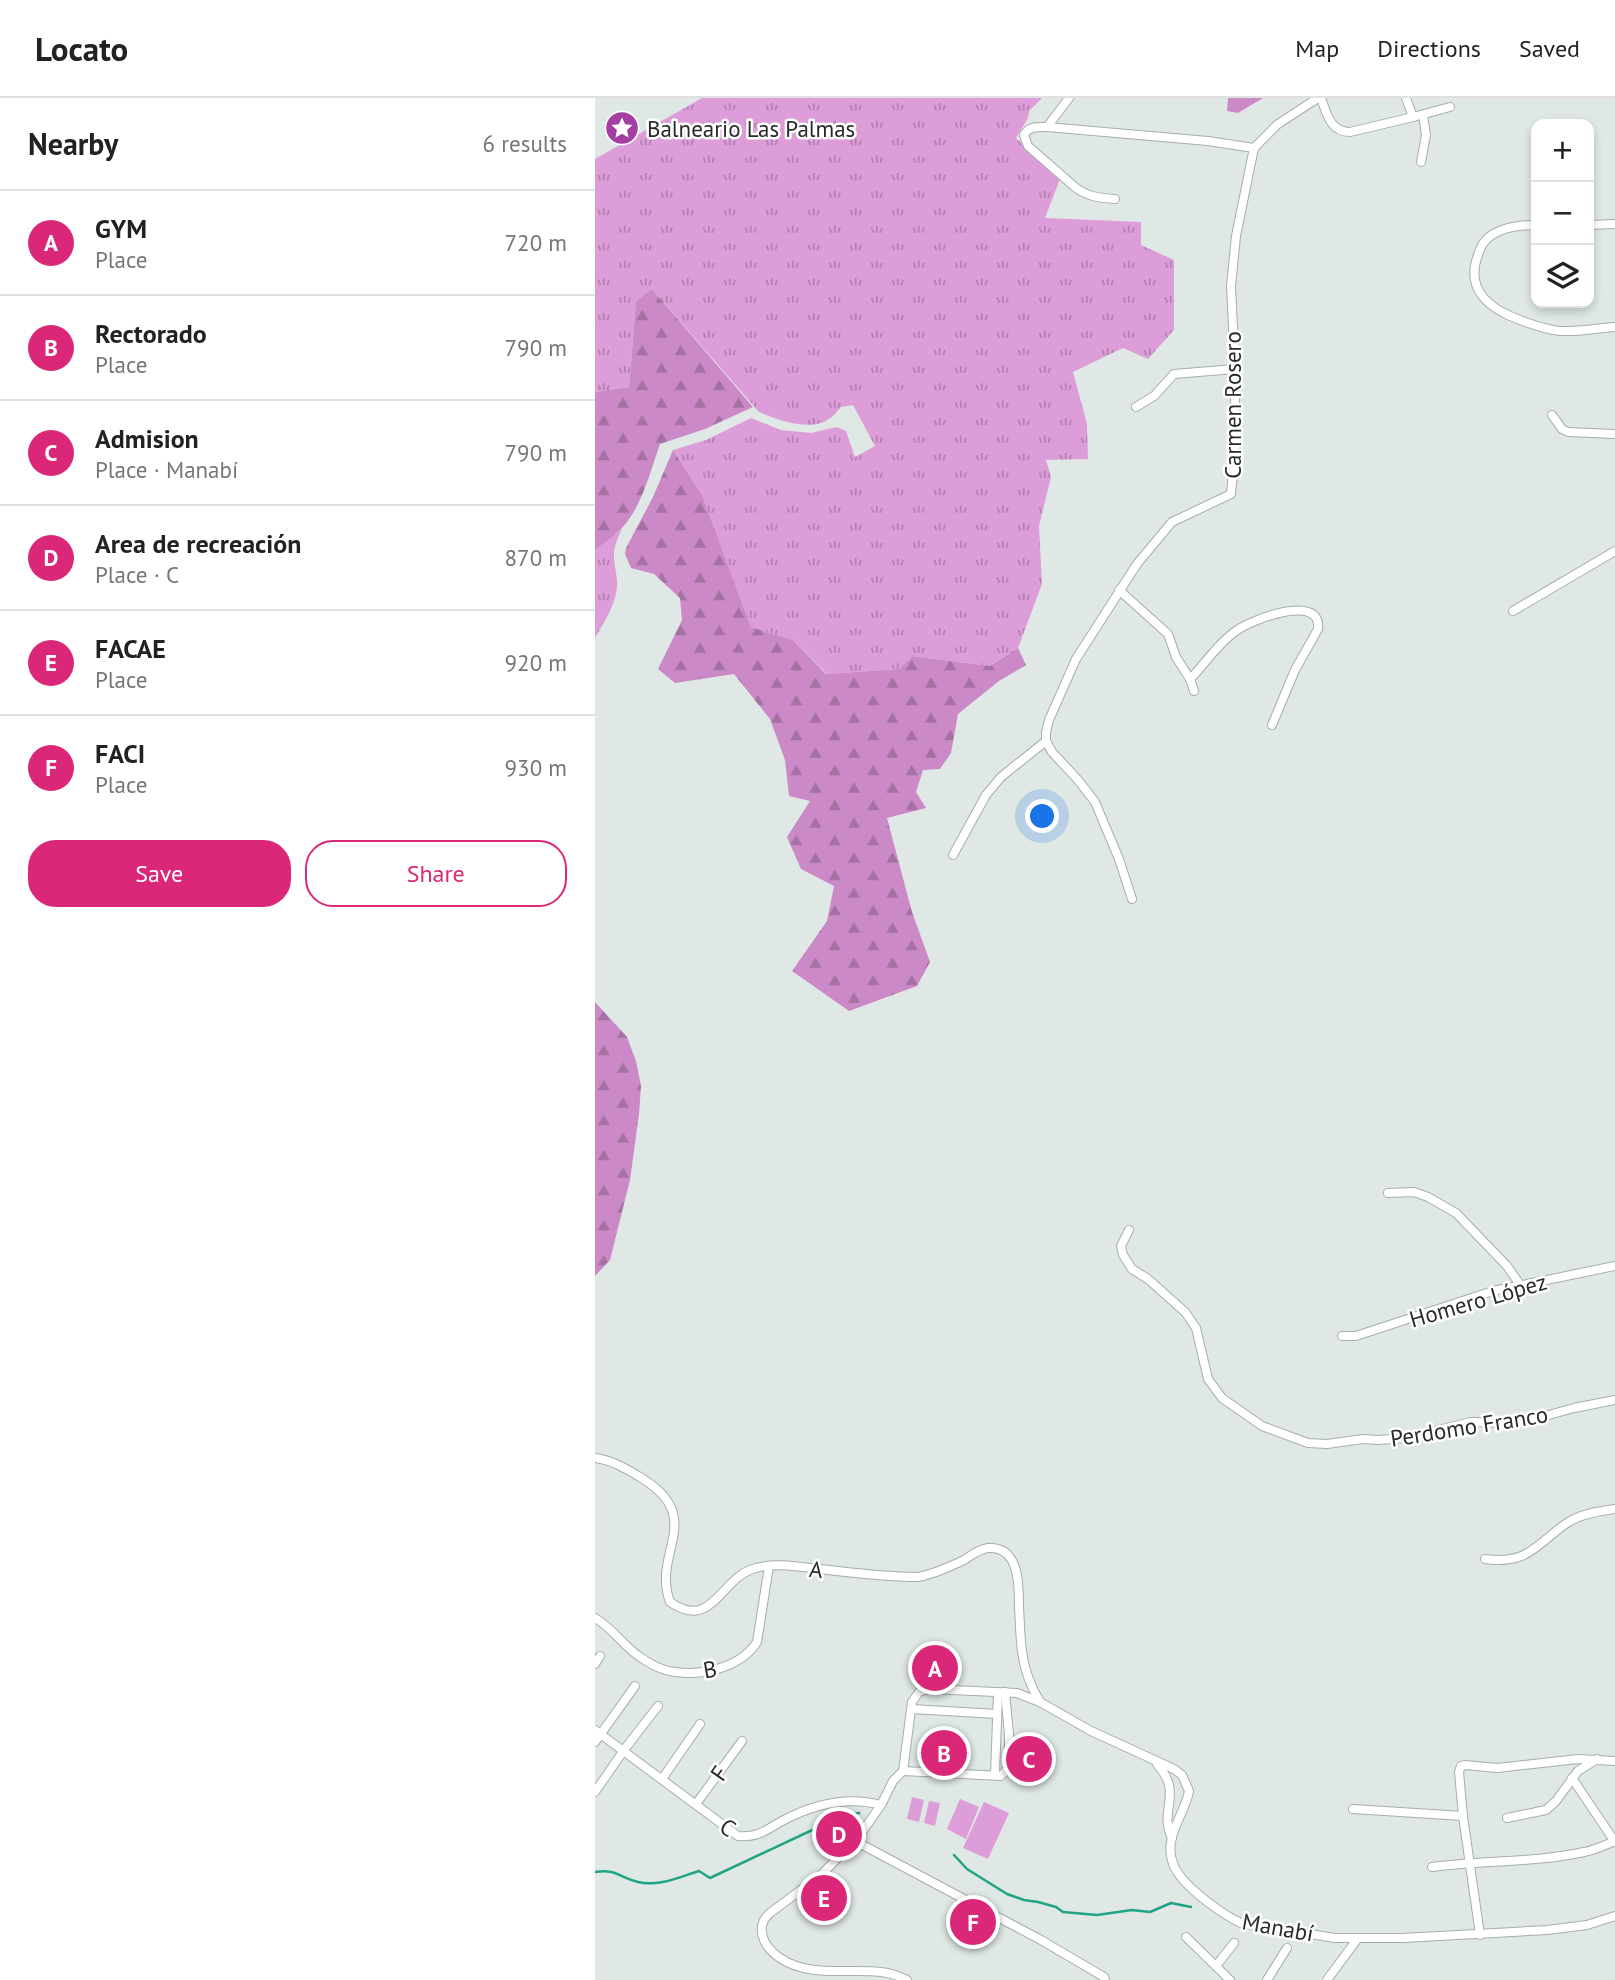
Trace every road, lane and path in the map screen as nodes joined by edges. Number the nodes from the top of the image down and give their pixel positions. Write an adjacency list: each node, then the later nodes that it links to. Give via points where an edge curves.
1 (1069, 98): 6 (street)
2 (1318, 98): 5 (street, via 1332,124 1342,132); 7 (street, via 1272,129)
3 (1406, 98): 5 (street)
4 (1450, 107): 5 (street)
5 (1418, 116): 8 (street, via 1426,135)
6 (1047, 127): 7 (street); 9 (street, via 1027,130 1028,146 1085,194)
7 (1254, 148): 14 (street, Carmen Rosero, via 1231,286)
8 (1421, 162)
9 (1115, 199)
10 (1531, 225): 13 (street, via 1487,238 1474,264 1477,289 1506,314 1530,324 1560,331)
11 (1594, 225): 12 (street)
12 (1615, 225)
13 (1615, 327)
14 (1235, 369): 15 (street, via 1174,374); 19 (street, Carmen Rosero, via 1231,494 1172,522)
15 (1136, 407)
16 (1552, 415): 17 (street, via 1568,432)
17 (1615, 434)
18 (1615, 551): 20 (street)
19 (1119, 590): 21 (street, via 1166,631); 24 (street, Carmen Rosero, via 1076,660 1049,720)
20 (1513, 611)
21 (1190, 679): 22 (street); 23 (street, via 1236,631 1274,615 1310,612 1316,616 1318,629)
22 (1194, 691)
23 (1272, 725)
24 (1046, 741): 25 (street, via 986,795); 26 (street, via 1095,802)
25 (953, 855)
26 (1132, 899)
27 (1388, 1193): 30 (street, via 1414,1192 1456,1213)
28 (1129, 1230): 32 (street, Perdomo Franco, via 1121,1246 1123,1255 1132,1269 1185,1312 1196,1328 1208,1379 1222,1398 1262,1426 1308,1443 1406,1438 1471,1422 1520,1423)
29 (1615, 1266): 30 (street, Homero López)
30 (1521, 1286): 31 (street, Homero López, via 1356,1336)
31 (1342, 1336)
32 (1615, 1400)
33 (595, 1458): 36 (street, A, via 648,1482 670,1505 674,1520 666,1579 670,1602 698,1611 710,1606 743,1573)
34 (1615, 1509): 35 (street, via 1569,1521 1518,1558)
35 (1485, 1559)
36 (769, 1566): 37 (street, B, via 757,1642 739,1661 721,1668 674,1672 652,1664); 40 (street, A, via 918,1577 979,1550 1001,1550 1016,1567 1022,1654 1031,1688)
37 (595, 1618)
38 (635, 1686): 47 (street)
39 (1001, 1693): 40 (street, Manabí, via 1017,1693); 42 (street, Manabí, via 930,1689 919,1692); 43 (street); 46 (street)
40 (1040, 1702): 50 (street, Manabí)
41 (658, 1706): 49 (street)
42 (912, 1709): 43 (street); 53 (street)
43 (997, 1714): 45 (street)
44 (700, 1724): 56 (street)
45 (996, 1732): 46 (street); 54 (street)
46 (1009, 1734): 54 (street, via 1009,1767 1001,1776)
47 (597, 1735): 49 (street, C)
48 (742, 1741): 58 (street, F)
49 (624, 1750): 56 (street, C); 57 (street)
50 (1153, 1759): 63 (street, via 1168,1781 1167,1821); 63 (street, Manabí, via 1182,1775 1189,1791)
51 (1597, 1759): 52 (street); 55 (street); 61 (street, via 1497,1768 1461,1766)
52 (1615, 1761)
53 (903, 1772): 54 (street); 59 (street)
54 (995, 1775)
55 (1572, 1778): 62 (street, via 1546,1810); 65 (street)
56 (662, 1779): 58 (street, C)
57 (595, 1792)
58 (696, 1804): 59 (street, C, via 739,1836 748,1837 825,1804)
59 (881, 1805): 64 (street)
60 (1353, 1810): 61 (street)
61 (1463, 1816): 66 (street)
62 (1507, 1818)
63 (1172, 1838): 71 (street, Manabí, via 1172,1857 1179,1875 1228,1917 1241,1923)
64 (855, 1841): 75 (street, via 821,1875 764,1919 764,1941 790,1965 824,1972 881,1972); 76 (street, via 1041,1940)
65 (1615, 1841): 66 (street, via 1586,1852)
66 (1469, 1862): 67 (street); 69 (street)
67 (1432, 1867)
68 (1615, 1916): 69 (street, Manabí, via 1587,1925)
69 (1480, 1935): 71 (street, Manabí)
70 (1186, 1937): 74 (street)
71 (1358, 1938): 79 (street)
72 (1234, 1943): 74 (street)
73 (1287, 1948): 78 (street)
74 (1216, 1966): 77 (street)
75 (907, 1980)
76 (1105, 1980)
77 (1230, 1980)
78 (1267, 1980)
79 (1327, 1980)

